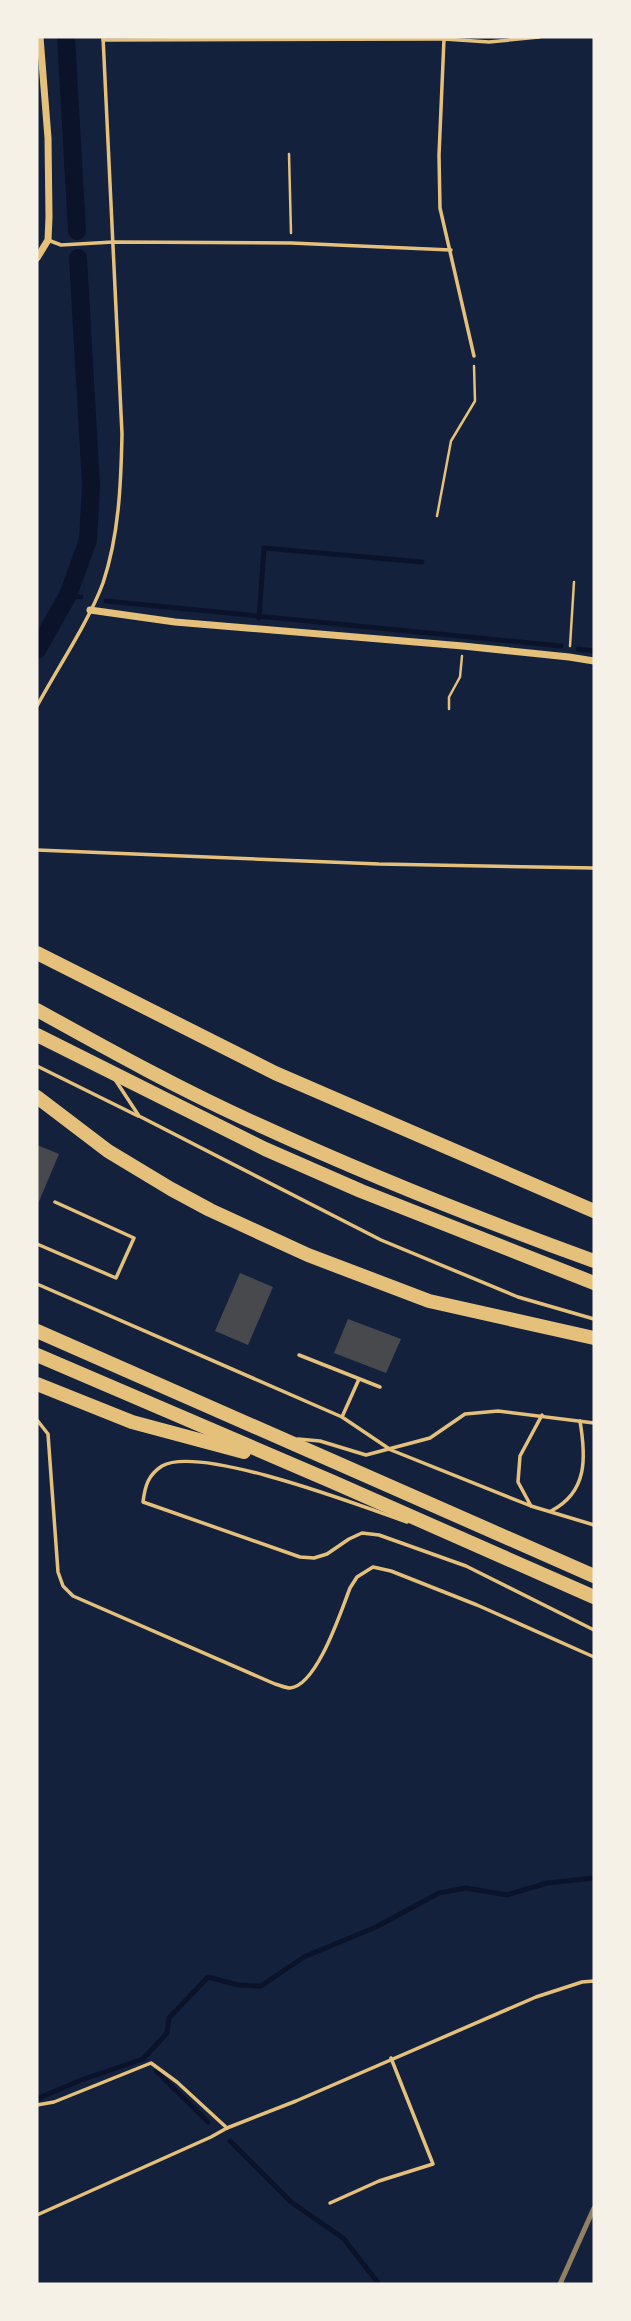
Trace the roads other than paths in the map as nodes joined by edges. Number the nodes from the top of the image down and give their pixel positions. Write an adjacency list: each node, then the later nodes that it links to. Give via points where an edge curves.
1 (40, 37): 6 (street, via 48,138)
2 (233, 37): 4 (lane); 5 (lane)
3 (539, 37): 5 (lane)
4 (103, 38): 7 (lane)
5 (443, 38): 8 (lane, via 440,208)
6 (48, 240): 7 (lane, via 61,245); 9 (street)
7 (113, 242): 8 (lane); 11 (lane, via 121,484 110,557)
8 (451, 250): 10 (lane)
9 (37, 258)
10 (474, 356)
11 (90, 610): 12 (street); 13 (lane)
12 (594, 662)
13 (37, 706)
14 (37, 850): 15 (lane)
15 (594, 868)
16 (37, 953): 24 (highway, via 275,1073)
17 (37, 1010): 26 (highway, via 258,1125)
18 (37, 1035): 20 (highway)
19 (37, 1066): 22 (lane)
20 (111, 1074): 22 (lane); 27 (highway, via 361,1191)
21 (37, 1097): 31 (highway, via 108,1151 171,1189 308,1255 429,1301)
22 (139, 1116): 29 (lane, via 381,1240 518,1297)
23 (55, 1202): 25 (lane, via 134,1238 116,1278)
24 (594, 1211)
25 (37, 1244)
26 (594, 1261)
27 (594, 1283)
28 (37, 1284): 38 (lane)
29 (594, 1319)
30 (37, 1331): 42 (highway)
31 (594, 1338)
32 (37, 1355): 44 (highway)
33 (299, 1356): 34 (lane)
34 (359, 1379): 36 (lane); 38 (lane)
35 (37, 1384): 44 (highway, via 132,1422)
36 (380, 1387)
37 (542, 1415): 40 (lane); 43 (lane, via 465,1414 430,1438); 45 (lane, via 520,1456 518,1482)
38 (342, 1417): 43 (lane)
39 (37, 1420): 52 (lane, via 48,1434 58,1572 63,1586 74,1596 275,1684 290,1688 304,1683 315,1669 350,1588 373,1567 477,1605)
40 (580, 1421): 41 (lane); 46 (lane, via 586,1453 578,1485 565,1503)
41 (594, 1423)
42 (280, 1438): 43 (lane, via 320,1441 366,1455); 49 (highway)
43 (391, 1450): 45 (lane)
44 (333, 1482): 48 (highway)
45 (531, 1506): 46 (lane)
46 (549, 1512): 47 (lane)
47 (594, 1525)
48 (504, 1556): 50 (highway); 51 (lane, via 303,1485 251,1472 196,1462 164,1465 145,1485 143,1502 300,1557 327,1554 362,1533 379,1535 466,1566)
49 (594, 1576)
50 (594, 1597)
51 (594, 1630)
52 (594, 1657)
53 (594, 1981): 54 (lane, via 536,1997)
54 (391, 2058): 56 (lane); 57 (lane, via 433,2164)
55 (37, 2105): 56 (lane, via 151,2063)
56 (227, 2128): 58 (lane)
57 (330, 2203)
58 (37, 2215)

